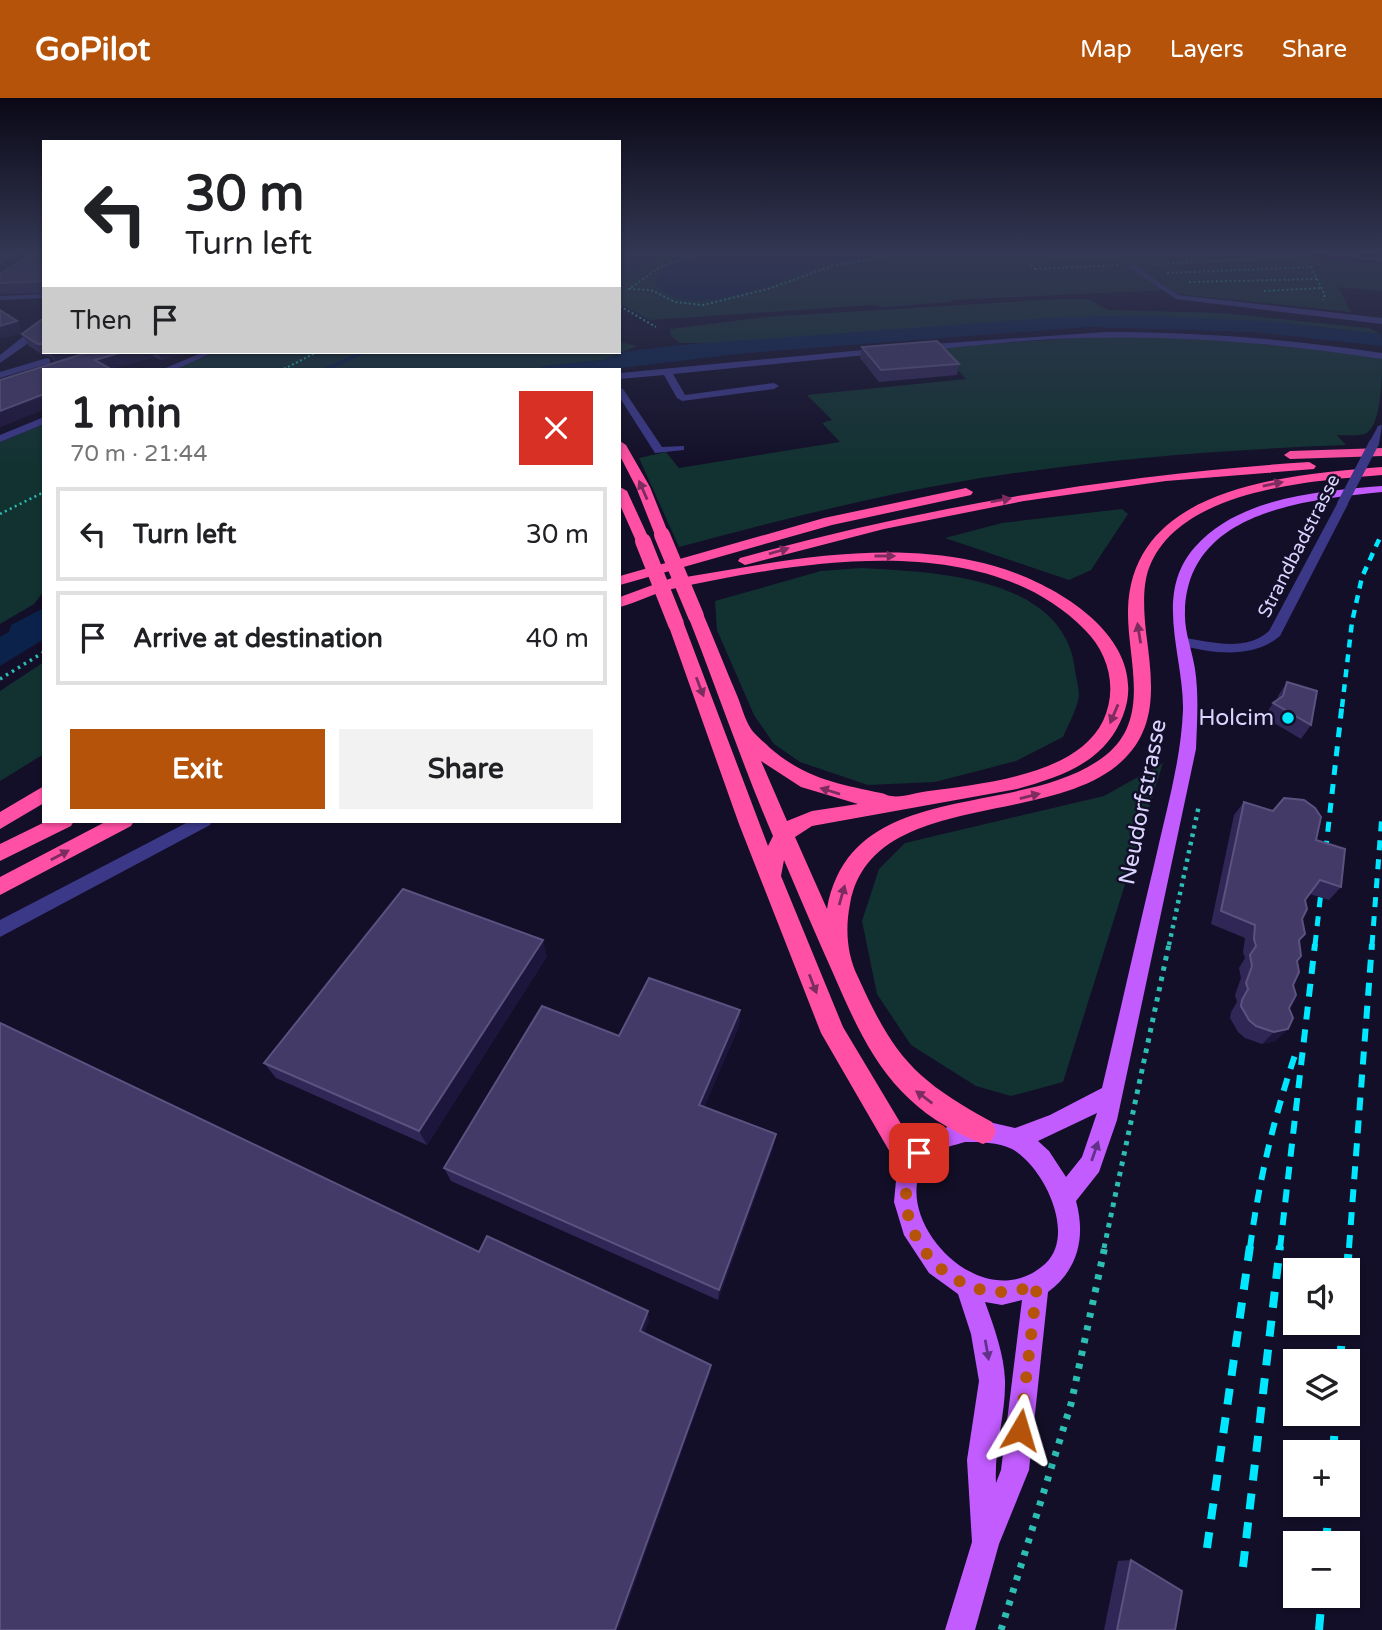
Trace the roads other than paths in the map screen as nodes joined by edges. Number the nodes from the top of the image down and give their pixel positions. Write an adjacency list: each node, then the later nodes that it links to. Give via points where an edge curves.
1 (41, 330): 7 (street)
2 (909, 349): 6 (street, via 1151,335 1297,344)
3 (896, 350): 10 (street)
4 (206, 354): 9 (street)
5 (23, 356): 7 (street)
6 (1382, 356)
7 (0, 361)
8 (47, 362): 13 (street)
9 (171, 368)
10 (666, 370): 12 (street); 14 (street, via 682,398)
11 (42, 373): 13 (main road)
12 (621, 376)
13 (2, 380)
14 (774, 386)
15 (621, 393): 20 (street, via 659,451)
16 (42, 421): 18 (street)
17 (1382, 429): 21 (street, Strandbadstrasse)
18 (0, 439)
19 (621, 448): 34 (highway, one-way to 19, bridge, via 643,488)
20 (680, 448)
21 (1378, 448): 24 (highway); 33 (street, Strandbadstrasse, bridge, via 1342,504 1276,634 1267,643 1250,648)
22 (1382, 464): 31 (highway, one-way to 22, via 835,536 1015,498 1191,474)
23 (1382, 471): 46 (highway, one-way to 23, via 836,932 840,897 854,866 877,839 915,821 1069,785 1121,751 1138,725 1144,699 1137,588 1148,557 1171,528 1205,506 1251,489)
24 (1071, 475)
25 (1382, 489): 33 (main road, Neudorfstrasse, via 1286,503 1215,534 1183,575 1178,614)
26 (976, 490): 28 (highway, via 830,521)
27 (622, 492): 43 (highway, one-way to 43, bridge)
28 (694, 558): 29 (highway); 30 (highway)
29 (621, 575)
30 (621, 581)
31 (667, 584): 32 (highway); 36 (highway, one-way to 36, via 842,558 940,560 988,570 1034,587 1071,609 1102,639 1116,665 1119,703 1107,730 1084,754 1023,779)
32 (621, 601)
33 (1184, 642): 47 (main road, Neudorfstrasse, via 1191,692 1188,749)
34 (743, 732): 36 (highway, one-way to 34, via 844,795 803,781); 41 (highway)
35 (42, 794): 37 (highway)
36 (898, 802): 41 (highway, via 809,819)
37 (0, 822)
38 (60, 823): 42 (highway)
39 (120, 823): 44 (highway, one-way to 39)
40 (200, 823): 45 (street)
41 (783, 837): 43 (highway); 46 (highway)
42 (0, 853)
43 (771, 874): 50 (highway, one-way to 50, via 833,1033)
44 (0, 887)
45 (0, 929)
46 (840, 962): 48 (highway, one-way to 46, via 931,1102 892,1067 870,1031)
47 (1110, 1096): 49 (main road); 51 (main road, Neudorfstrasse, one-way to 47, via 1091,1164)
48 (983, 1131): 49 (main road); 50 (main road, via 940,1136)
49 (1015, 1139): 51 (main road, via 1048,1168)
50 (912, 1164): 52 (main road, via 905,1199 911,1228 928,1256)
51 (1064, 1197): 53 (main road, via 1069,1236 1064,1255 1058,1267)
52 (968, 1285): 53 (main road, via 1003,1292); 54 (main road, one-way to 54, via 984,1334 992,1381 981,1460)
53 (1037, 1285): 54 (main road, via 1015,1470)
54 (985, 1544): 55 (main road)
55 (960, 1630)

